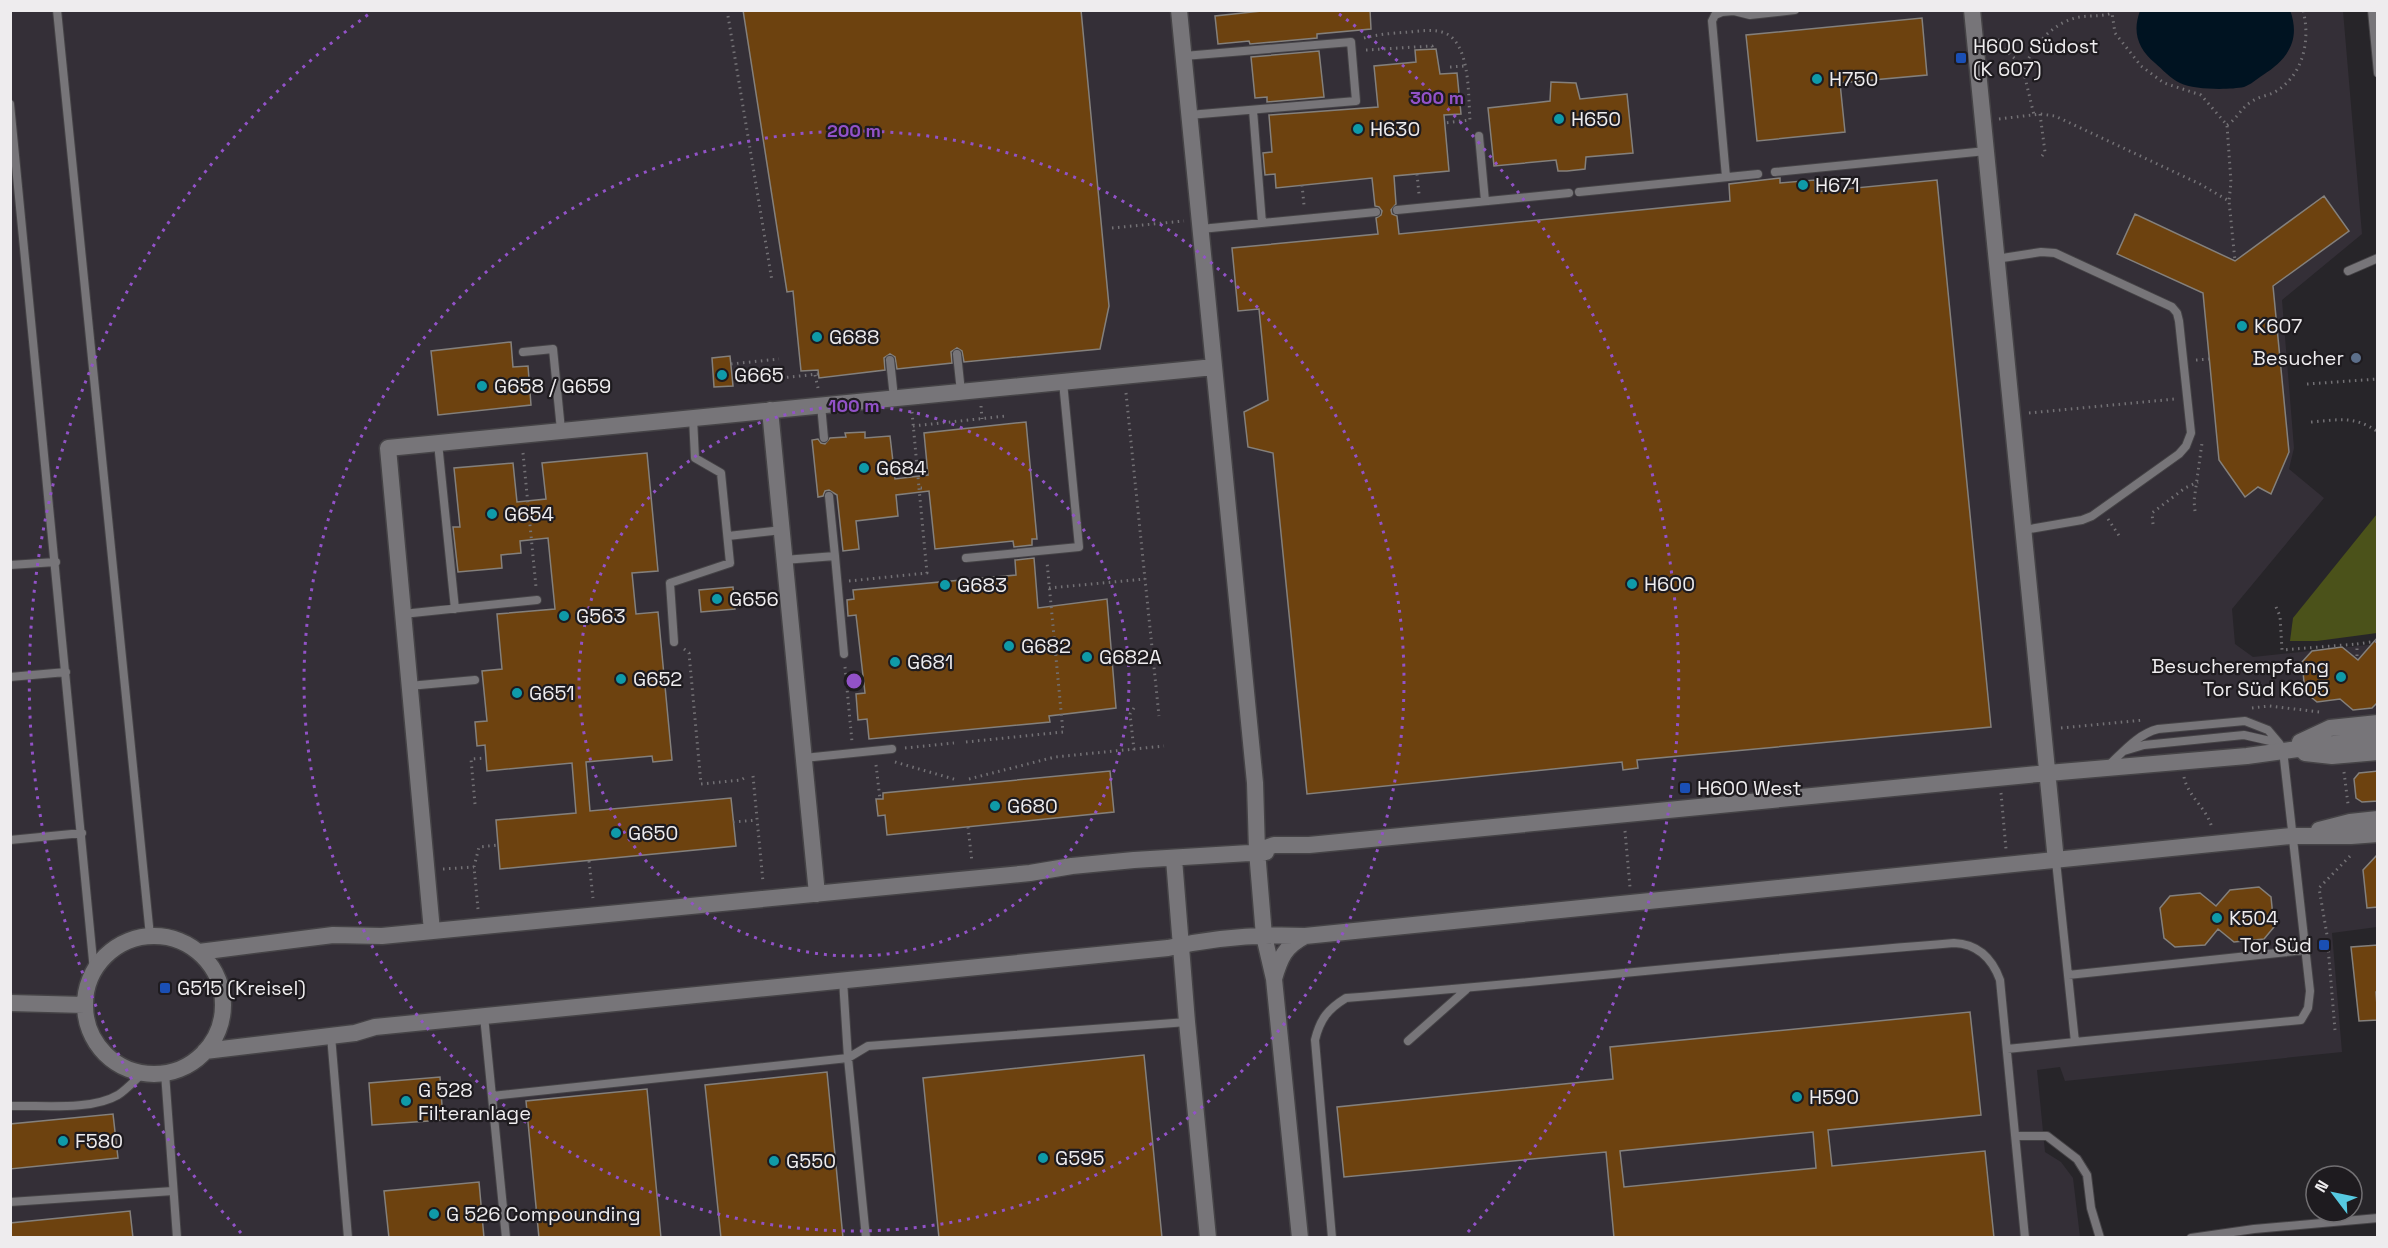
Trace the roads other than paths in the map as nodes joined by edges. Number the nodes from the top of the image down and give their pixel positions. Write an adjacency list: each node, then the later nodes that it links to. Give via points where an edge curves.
1 (57, 10): 77 (lane)
2 (1179, 10): 6 (street)
3 (1794, 10): 15 (lane, via 1750,15 1722,12 1712,21)
4 (1972, 10): 12 (street)
5 (2372, 10): 7 (lane)
6 (1184, 56): 9 (lane, via 1351,46 1356,101); 10 (street)
7 (2378, 73)
8 (10, 104): 46 (lane)
9 (1253, 110): 10 (lane); 21 (lane)
10 (1189, 115): 22 (street)
11 (1479, 136): 18 (lane)
12 (1987, 151): 13 (lane); 24 (street)
13 (1775, 172)
14 (1758, 174): 15 (lane)
15 (1726, 177): 16 (lane)
16 (1579, 192)
17 (1569, 193): 18 (lane)
18 (1485, 201): 19 (lane)
19 (1397, 210)
20 (1376, 212): 21 (lane)
21 (1262, 223): 22 (lane)
22 (1201, 229): 29 (street)
23 (2378, 258): 25 (lane)
24 (1996, 259): 41 (street); 41 (lane, via 2041,252 2055,254 2172,308 2179,321 2191,433 2180,454 2092,516)
25 (2348, 271)
26 (523, 352): 36 (lane, via 553,349)
27 (957, 354): 31 (lane)
28 (890, 360): 32 (lane)
29 (1214, 367): 30 (street); 72 (street, via 1255,783)
30 (1063, 382): 31 (street); 44 (lane, via 1079,547)
31 (961, 392): 32 (street)
32 (894, 398): 33 (street)
33 (821, 405): 34 (street); 37 (lane)
34 (770, 410): 35 (street); 40 (street)
35 (693, 417): 36 (street); 42 (lane, via 695,458 721,473)
36 (561, 430): 38 (street)
37 (824, 438)
38 (438, 443): 49 (lane); 50 (street, via 388,448)
39 (829, 496): 43 (lane)
40 (782, 530): 42 (lane); 45 (street)
41 (2024, 530): 65 (street)
42 (728, 536): 51 (lane, via 730,563 670,583)
43 (835, 556): 45 (lane); 52 (lane)
44 (966, 558)
45 (784, 560): 63 (street)
46 (56, 562): 47 (lane); 53 (lane)
47 (10, 565)
48 (537, 600): 49 (lane)
49 (455, 609): 50 (lane)
50 (403, 614): 56 (street)
51 (674, 642)
52 (844, 654)
53 (66, 672): 54 (lane); 68 (lane)
54 (10, 678)
55 (475, 680): 56 (lane)
56 (409, 686): 76 (street)
57 (2378, 723): 59 (street, via 2339,726)
58 (2378, 738): 59 (street)
59 (2281, 746): 61 (lane, via 2244,735 2144,745); 61 (lane, via 2268,730 2245,721 2148,731); 62 (street, via 2342,756); 64 (street, via 2247,756); 70 (lane)
60 (892, 749): 63 (lane)
61 (2124, 751): 64 (lane)
62 (2378, 752)
63 (804, 758): 75 (street)
64 (2107, 768): 65 (street)
65 (2048, 772): 72 (street); 74 (street)
66 (2378, 819): 67 (street)
67 (2350, 829): 69 (street); 70 (street)
68 (82, 833): 71 (lane); 83 (lane)
69 (2378, 834)
70 (2291, 836): 74 (street); 81 (lane)
71 (10, 840)
72 (1257, 851): 73 (street); 78 (street)
73 (1174, 859): 75 (street, via 1082,865); 80 (street)
74 (2056, 861): 79 (street); 84 (lane)
75 (817, 894): 76 (street)
76 (432, 931): 82 (street, via 382,936 333,934)
77 (150, 936): 82 (street, via 170,938); 83 (street, via 114,949)
78 (1264, 936): 79 (street); 80 (street); 85 (street)
79 (1305, 936): 85 (street, via 1280,956)
80 (1181, 945): 86 (street); 91 (street)
81 (2306, 950): 84 (lane); 94 (lane, via 2310,992 2301,1020)
82 (199, 952): 96 (street, via 217,977 223,1010 220,1026)
83 (94, 971): 89 (street)
84 (2068, 975): 94 (lane)
85 (1274, 979): 111 (street)
86 (843, 980): 90 (street); 97 (lane)
87 (1468, 988): 93 (lane); 95 (lane, via 1761,958 1963,944 1983,953 1996,970); 112 (lane, via 1346,998 1321,1019 1315,1053)
88 (10, 1003): 89 (street)
89 (85, 1005): 98 (street, via 96,1042 110,1058)
90 (484, 1016): 92 (street, via 375,1027); 100 (lane)
91 (1187, 1022): 97 (lane, via 868,1046); 110 (street)
92 (331, 1036): 96 (street); 107 (lane)
93 (1408, 1041)
94 (2075, 1042): 95 (lane)
95 (2007, 1049): 102 (lane)
96 (205, 1051): 99 (street, via 179,1070)
97 (848, 1058): 100 (lane); 109 (lane)
98 (143, 1073): 99 (street); 101 (lane, via 106,1100)
99 (165, 1073): 103 (lane)
100 (492, 1096): 108 (lane)
101 (10, 1106)
102 (2016, 1136): 113 (lane); 114 (lane, via 2047,1136 2077,1159 2084,1168)
103 (173, 1191): 104 (lane); 106 (lane)
104 (10, 1202)
105 (2378, 1218): 115 (lane)
106 (177, 1238)
107 (348, 1238)
108 (506, 1238)
109 (866, 1238)
110 (1208, 1238)
111 (1300, 1238)
112 (1332, 1238)
113 (2025, 1238)
114 (2100, 1238)
115 (2191, 1238)

